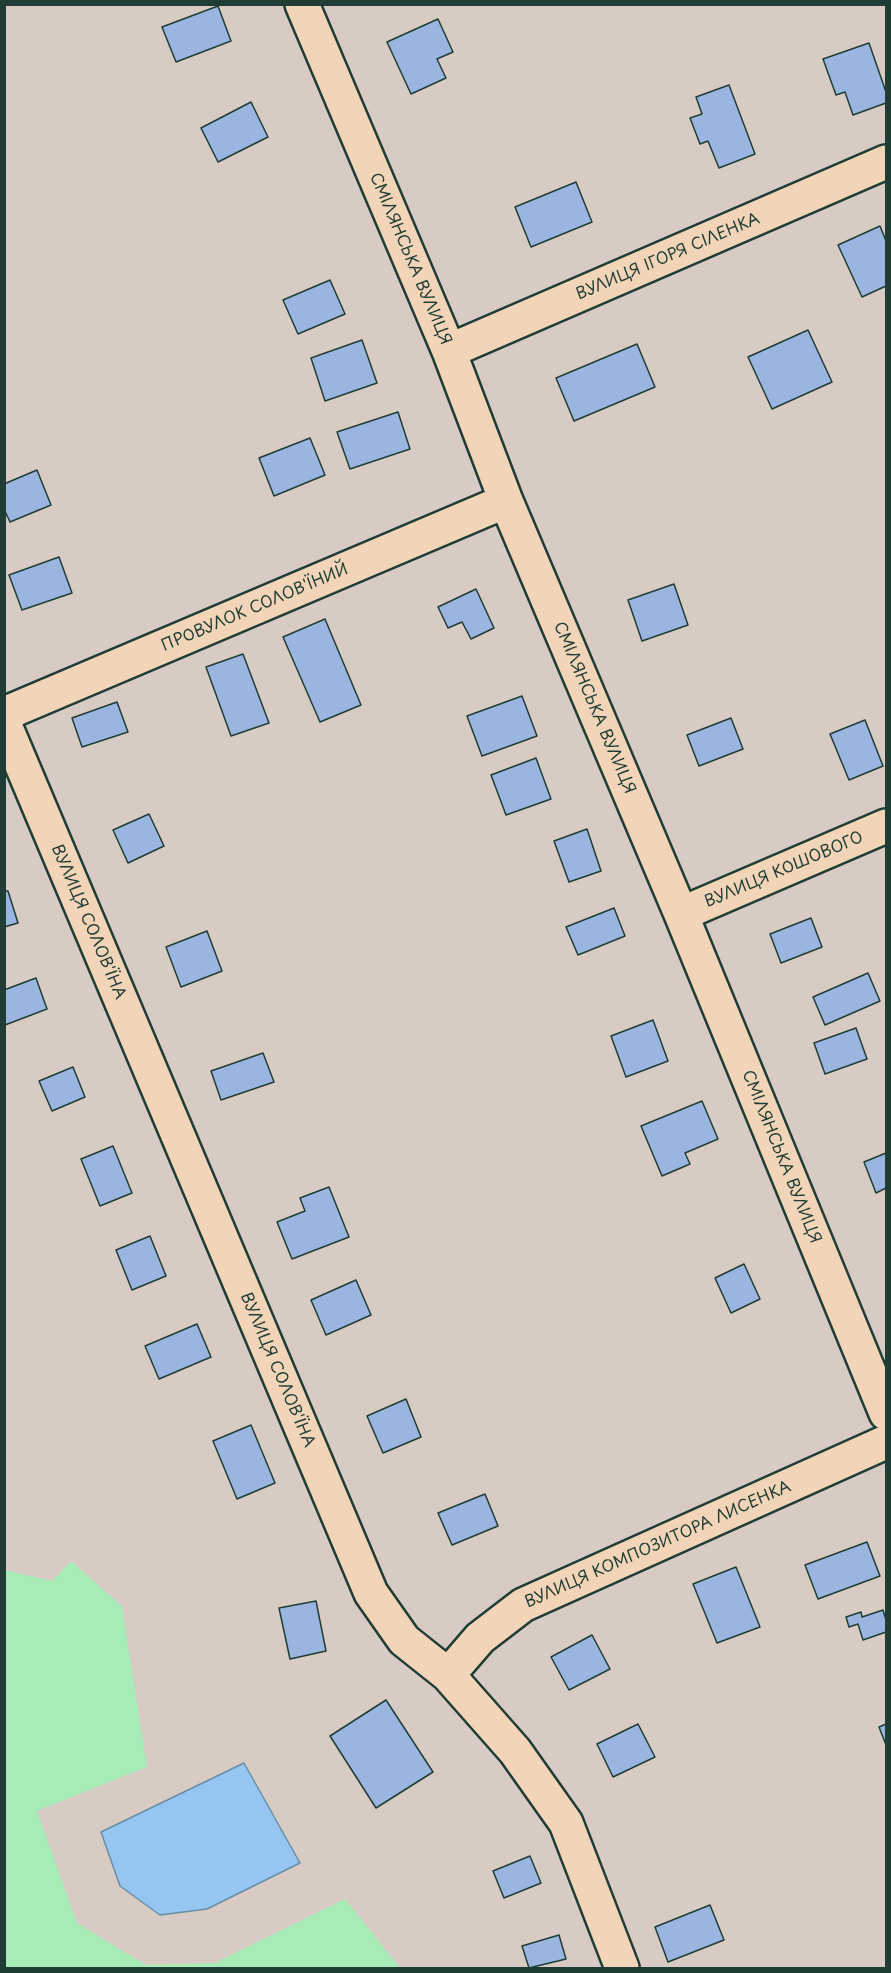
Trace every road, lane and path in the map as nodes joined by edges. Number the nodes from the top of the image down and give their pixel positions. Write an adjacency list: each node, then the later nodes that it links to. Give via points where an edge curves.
1 (302, 4): 3 (street, СМІЛЯНСЬКА ВУЛИЦЯ)
2 (886, 162): 3 (street, ВУЛИЦЯ ІГОРЯ СІЛЕНКА)
3 (449, 351): 4 (street, СМІЛЯНСЬКА ВУЛИЦЯ)
4 (506, 501): 5 (street, ПРОВУЛОК СОЛОВ'ЇНИЙ); 8 (street, СМІЛЯНСЬКА ВУЛИЦЯ)
5 (4, 714)
6 (4, 723): 11 (street, ВУЛИЦЯ СОЛОВ'ЇНА, via 371,1593 404,1641)
7 (886, 825): 8 (street, ВУЛИЦЯ КОШОВОГО)
8 (681, 914): 9 (street, СМІЛЯНСЬКА ВУЛИЦЯ)
9 (886, 1413)
10 (886, 1442): 11 (street, ВУЛИЦЯ КОМПОЗИТОРА ЛИСЕНКА, via 523,1605 480,1638)
11 (448, 1675): 12 (street, ВУЛИЦЯ СОЛОВ'ЇНА, via 515,1751 566,1823)
12 (622, 1968)

